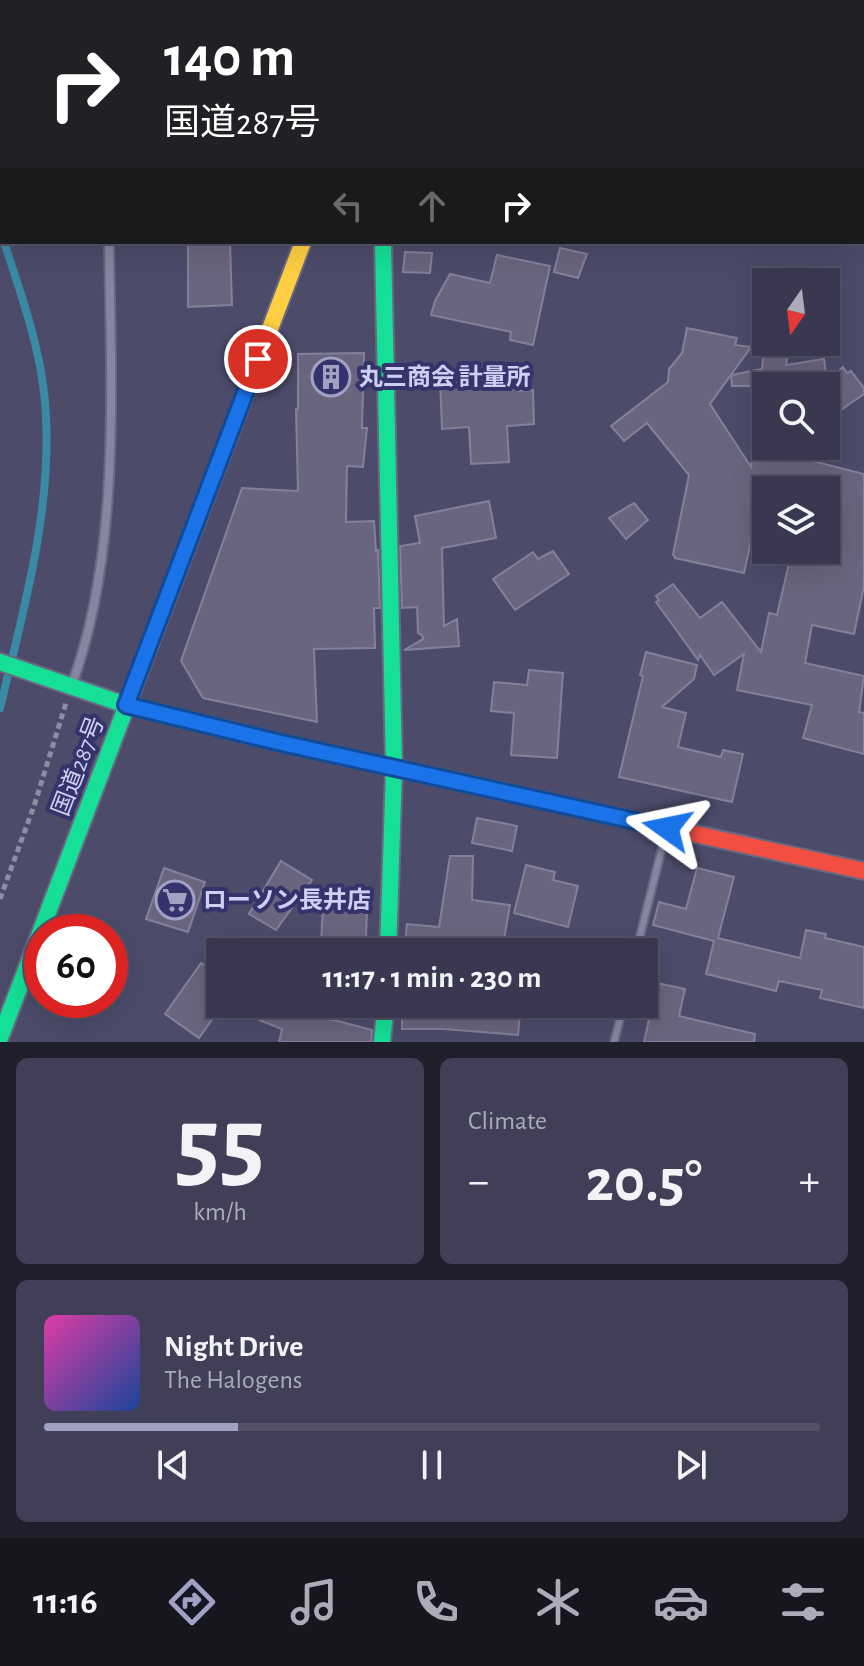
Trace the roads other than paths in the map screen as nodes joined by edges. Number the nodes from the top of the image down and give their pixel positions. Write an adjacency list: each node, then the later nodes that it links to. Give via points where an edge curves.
1 (109, 244): 5 (street, via 107,509 93,617)
2 (302, 244): 6 (main road, 国道287号)
3 (383, 244): 7 (main road)
4 (0, 662): 5 (main road)
5 (71, 687): 6 (main road)
6 (126, 705): 7 (main road); 14 (main road, 国道287号)
7 (394, 768): 8 (main road); 10 (main road)
8 (667, 828): 9 (main road); 11 (lane)
9 (864, 871)
10 (388, 938)
11 (640, 938)
12 (385, 1018): 15 (main road)
13 (620, 1018): 16 (lane)
14 (0, 1038)
15 (382, 1042)
16 (614, 1042)

